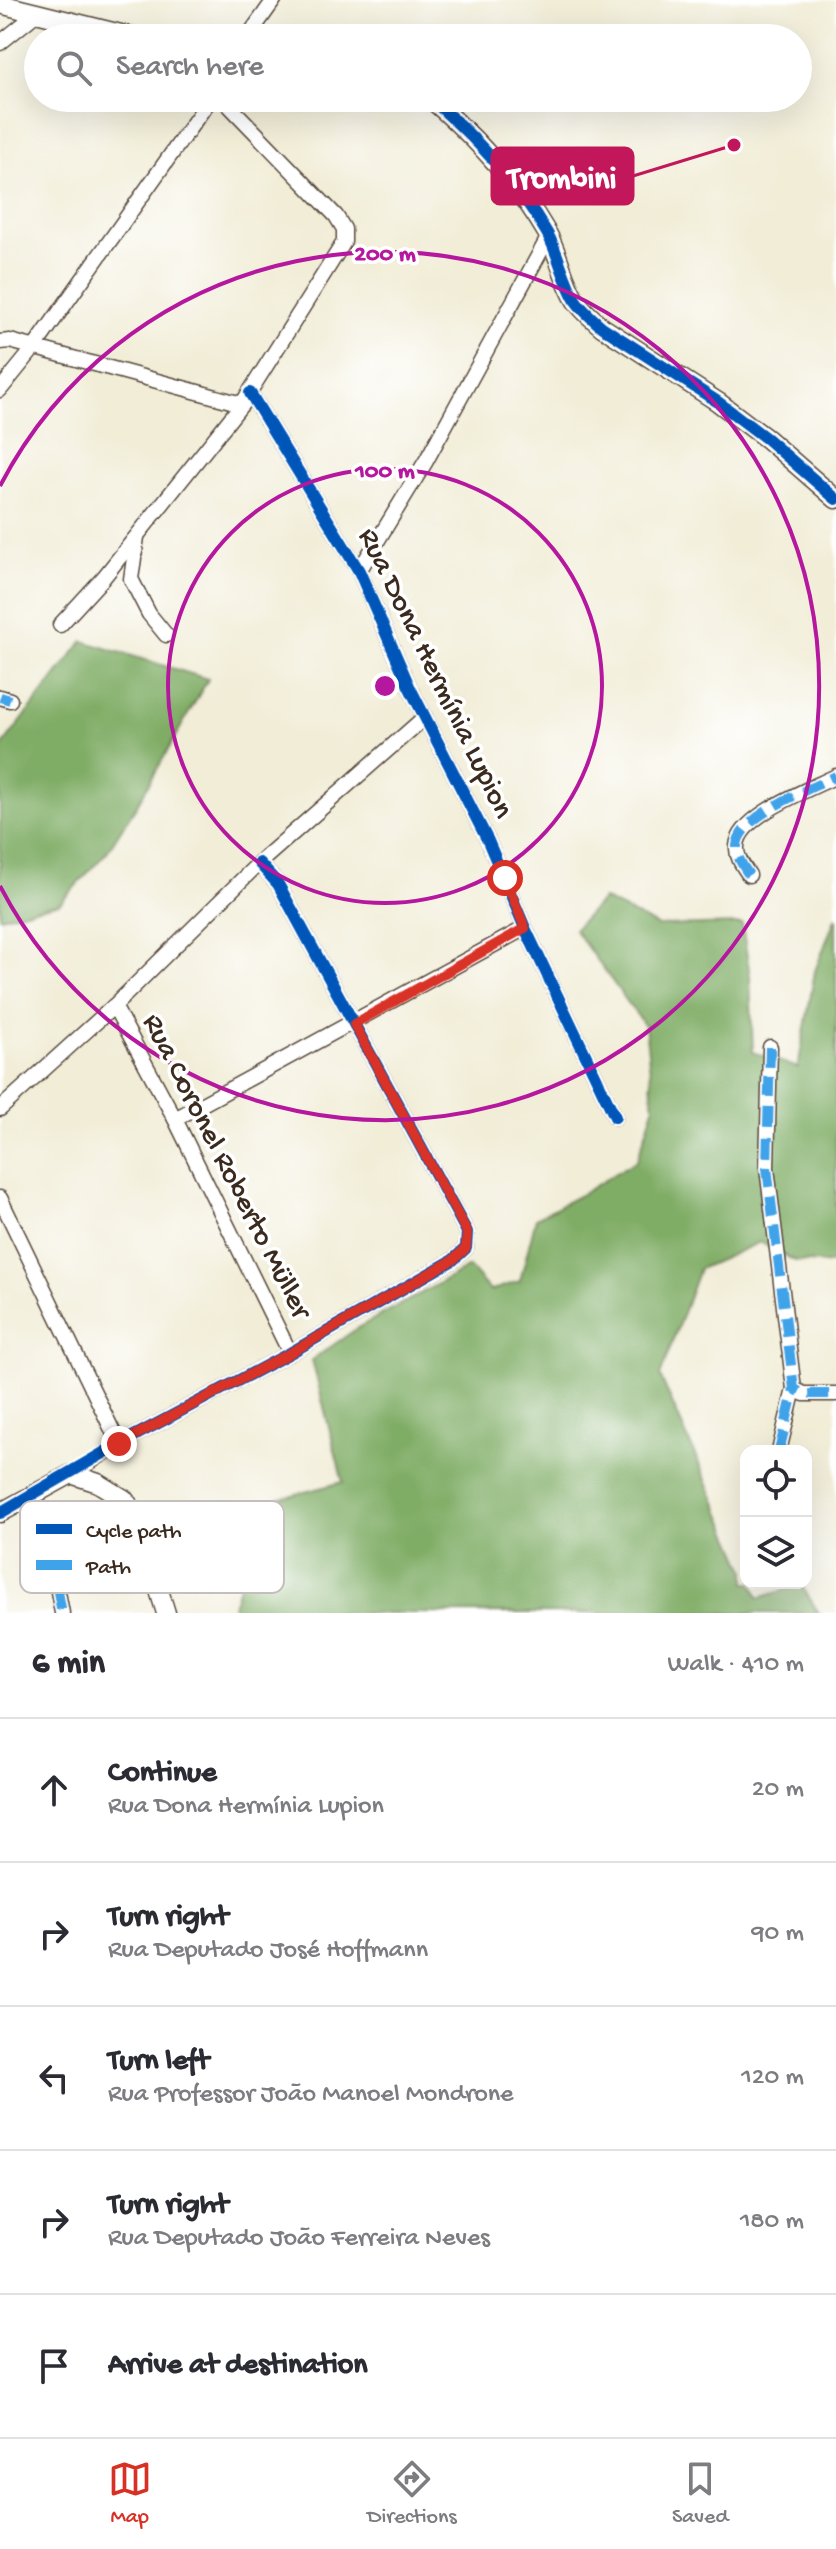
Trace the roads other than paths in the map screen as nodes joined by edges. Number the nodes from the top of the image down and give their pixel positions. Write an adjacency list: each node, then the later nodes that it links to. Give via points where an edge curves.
1 (274, 0): 5 (street)
2 (0, 4): 3 (street)
3 (36, 14): 4 (street); 6 (street)
4 (78, 24)
5 (257, 24)
6 (0, 43)
7 (201, 112): 12 (street)
8 (236, 112): 14 (street, via 344,229 344,242)
9 (446, 112): 10 (street, via 519,189)
10 (549, 236): 15 (street, via 575,299 587,314 718,402); 17 (street, via 426,461)
11 (0, 342): 12 (street)
12 (34, 348): 13 (street); 14 (street)
13 (0, 390)
14 (246, 399): 16 (street); 17 (street, Rua Dona Hermínia Lupion)
15 (836, 499)
16 (137, 536): 18 (street); 19 (street, via 131,579)
17 (359, 571): 20 (street, Rua Dona Hermínia Lupion)
18 (60, 625)
19 (166, 635)
20 (425, 717): 22 (street); 24 (street, Rua Dona Hermínia Lupion)
21 (836, 776): 23 (street, via 747,825 737,845)
22 (259, 863): 25 (street); 26 (street, via 278,884)
23 (749, 875)
24 (525, 928): 26 (street); 29 (street, Rua Dona Hermínia Lupion)
25 (114, 1006): 28 (street); 30 (street, Rua Coronel Roberto Müller)
26 (354, 1024): 30 (street); 32 (street, via 467,1232 466,1248)
27 (770, 1047): 33 (street, via 767,1168)
28 (0, 1109)
29 (615, 1117)
30 (175, 1119): 32 (street, Rua Coronel Roberto Müller)
31 (0, 1198): 35 (street)
32 (290, 1353): 35 (street)
33 (794, 1389): 34 (street); 36 (street)
34 (836, 1394)
35 (119, 1444): 37 (street)
36 (780, 1445)
37 (71, 1474): 38 (street); 39 (street)
38 (22, 1501)
39 (126, 1501)
40 (20, 1502): 41 (street)
41 (0, 1513)
42 (58, 1593): 44 (street)
43 (160, 1593): 45 (street)
44 (62, 1613)
45 (166, 1613)

